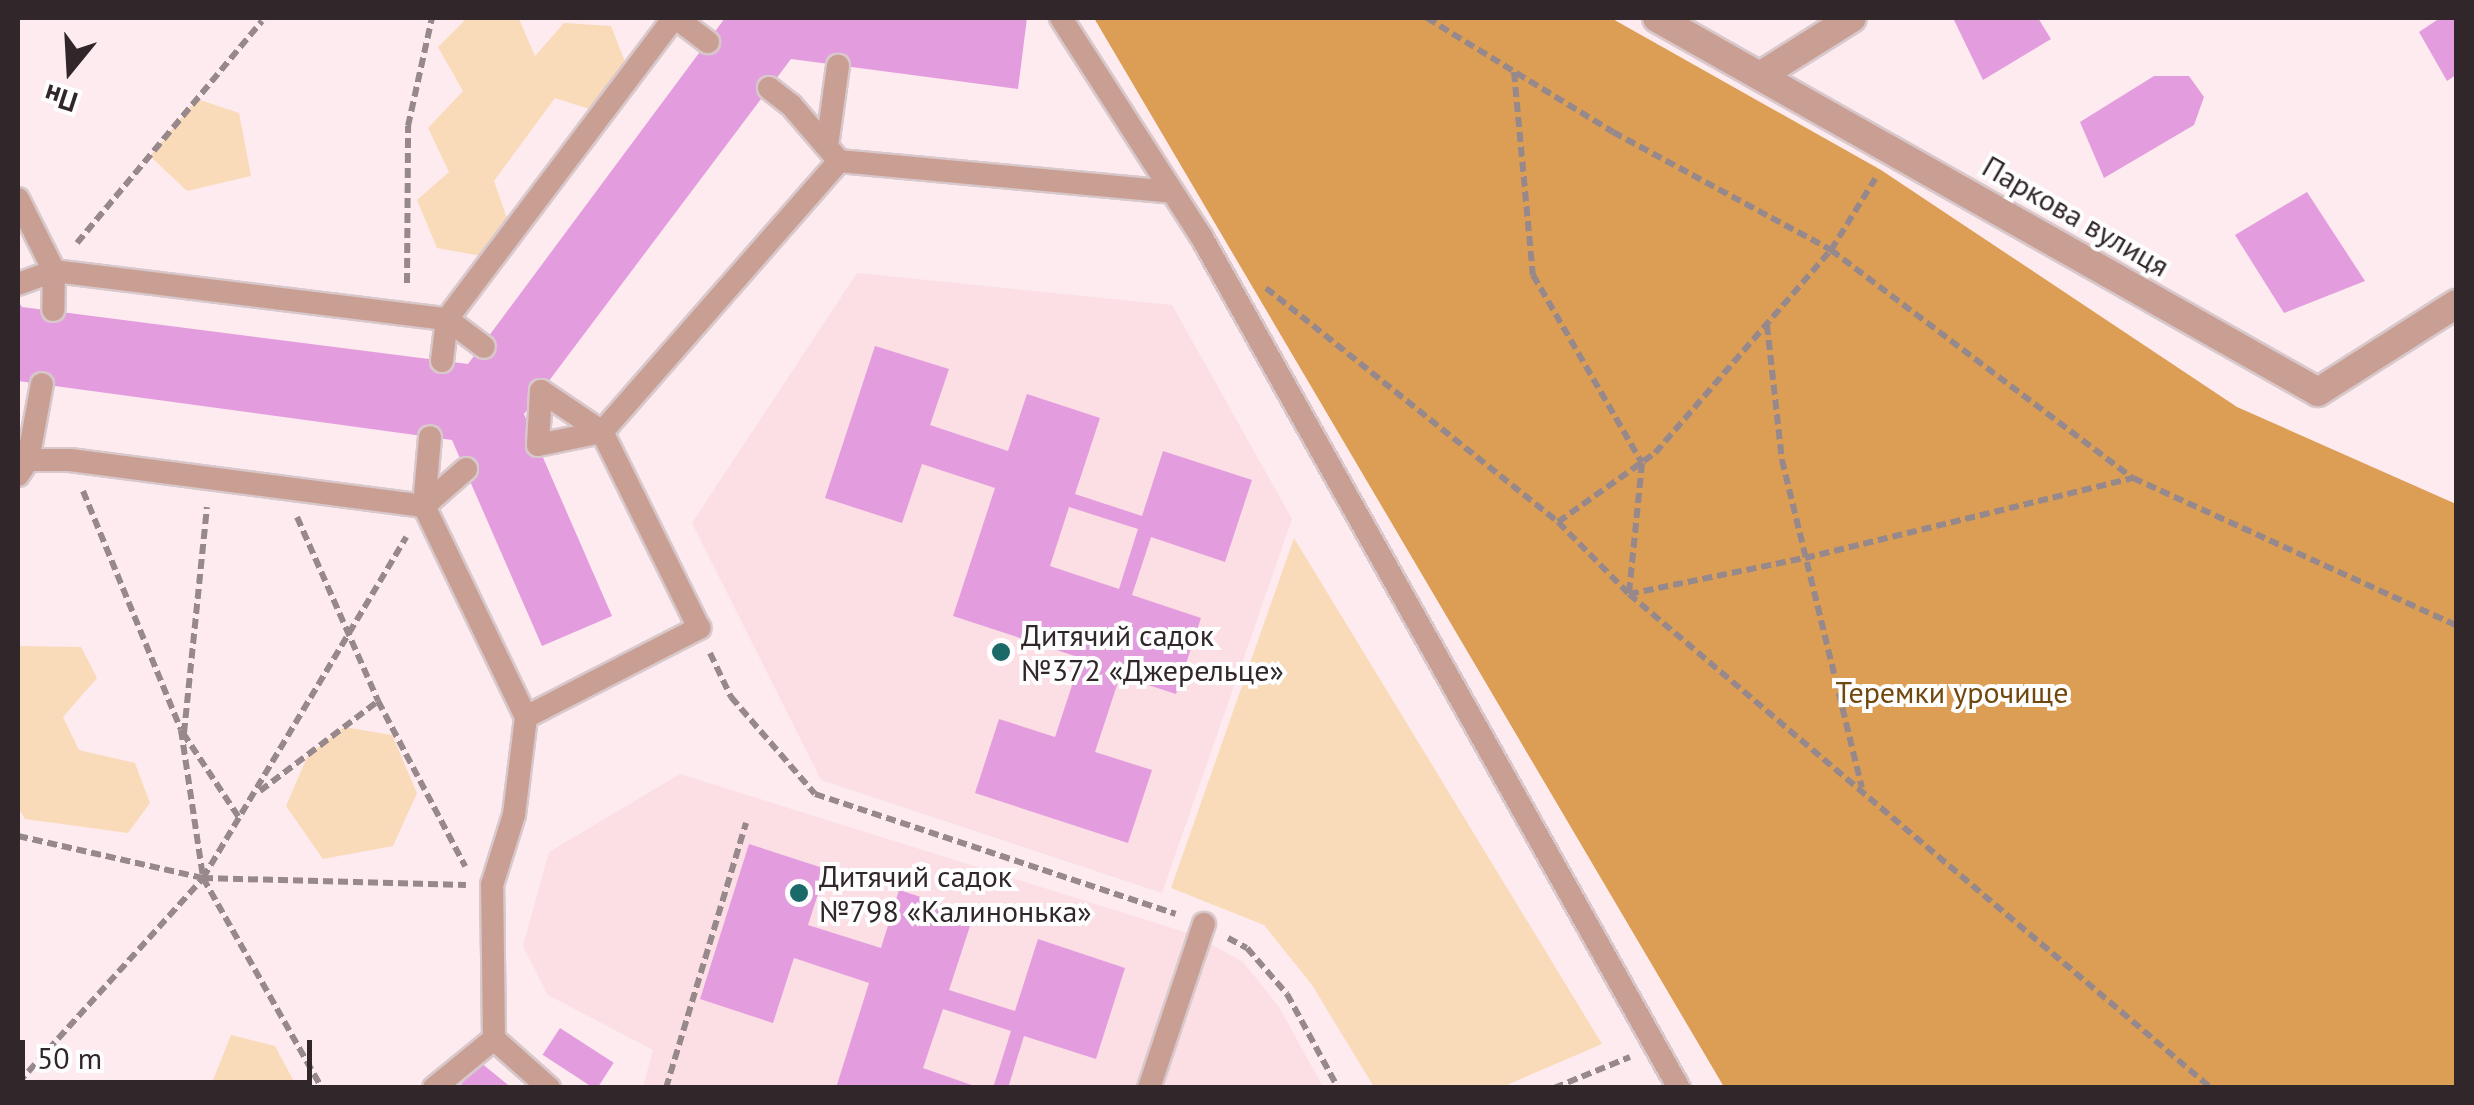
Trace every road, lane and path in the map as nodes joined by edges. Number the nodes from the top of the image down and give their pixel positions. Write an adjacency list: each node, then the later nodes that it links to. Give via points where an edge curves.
1 (432, 18): 23 (path, via 408,126)
2 (675, 18): 8 (lane); 24 (lane)
3 (1061, 18): 15 (lane)
4 (1427, 18): 10 (path)
5 (1657, 18): 11 (street, Паркова вулиця)
6 (1852, 18): 11 (street)
7 (262, 20): 18 (path)
8 (708, 42)
9 (838, 66): 14 (lane)
10 (1514, 71): 17 (path); 32 (path, via 1533,275)
11 (1763, 74): 13 (street, Паркова вулиця)
12 (769, 88): 14 (lane)
13 (1899, 153): 17 (path); 21 (street, Паркова вулиця, via 2318,392)
14 (833, 154): 15 (lane); 42 (lane, via 602,432)
15 (1172, 192): 55 (lane)
16 (18, 199): 18 (lane)
17 (1830, 250): 25 (path); 35 (path)
18 (54, 271): 19 (lane); 22 (lane); 23 (lane)
19 (18, 284)
20 (1263, 286): 38 (path)
21 (2456, 304)
22 (53, 310)
23 (407, 314): 24 (lane)
24 (447, 319): 26 (lane); 27 (lane)
25 (1767, 324): 32 (path); 39 (path, via 1782,460)
26 (484, 347)
27 (442, 360)
28 (42, 384): 31 (lane)
29 (430, 437): 37 (lane)
30 (70, 460): 31 (lane); 34 (lane); 46 (path)
31 (21, 462)
32 (1642, 463): 38 (path); 40 (path)
33 (466, 469): 37 (lane)
34 (210, 478): 36 (lane); 46 (path)
35 (2133, 478): 39 (path); 41 (path)
36 (285, 488): 37 (lane); 43 (path)
37 (424, 506): 43 (path); 45 (lane)
38 (1558, 522): 40 (path)
39 (1806, 558): 40 (path); 47 (path)
40 (1629, 594): 47 (path)
41 (2456, 625)
42 (699, 628): 45 (lane); 53 (path, via 731,697 815,794)
43 (347, 636): 44 (path); 48 (path)
44 (378, 701): 48 (path); 52 (path, via 475,885)
45 (526, 717): 54 (lane, via 514,815 492,885)
46 (182, 732): 49 (path); 52 (path)
47 (1862, 788): 65 (path)
48 (256, 794): 49 (path)
49 (238, 816): 52 (path)
50 (746, 822): 60 (path)
51 (18, 836): 52 (path)
52 (203, 878): 56 (path); 57 (path)
53 (1204, 924): 61 (lane); 62 (path, via 1247,948 1287,994)
54 (494, 1038): 58 (lane); 59 (lane)
55 (1654, 1048): 63 (path); 64 (lane)
56 (18, 1083)
57 (322, 1088)
58 (434, 1088)
59 (550, 1088)
60 (666, 1088)
61 (1149, 1088)
62 (1338, 1088)
63 (1554, 1088)
64 (1679, 1088)
65 (2211, 1088)

